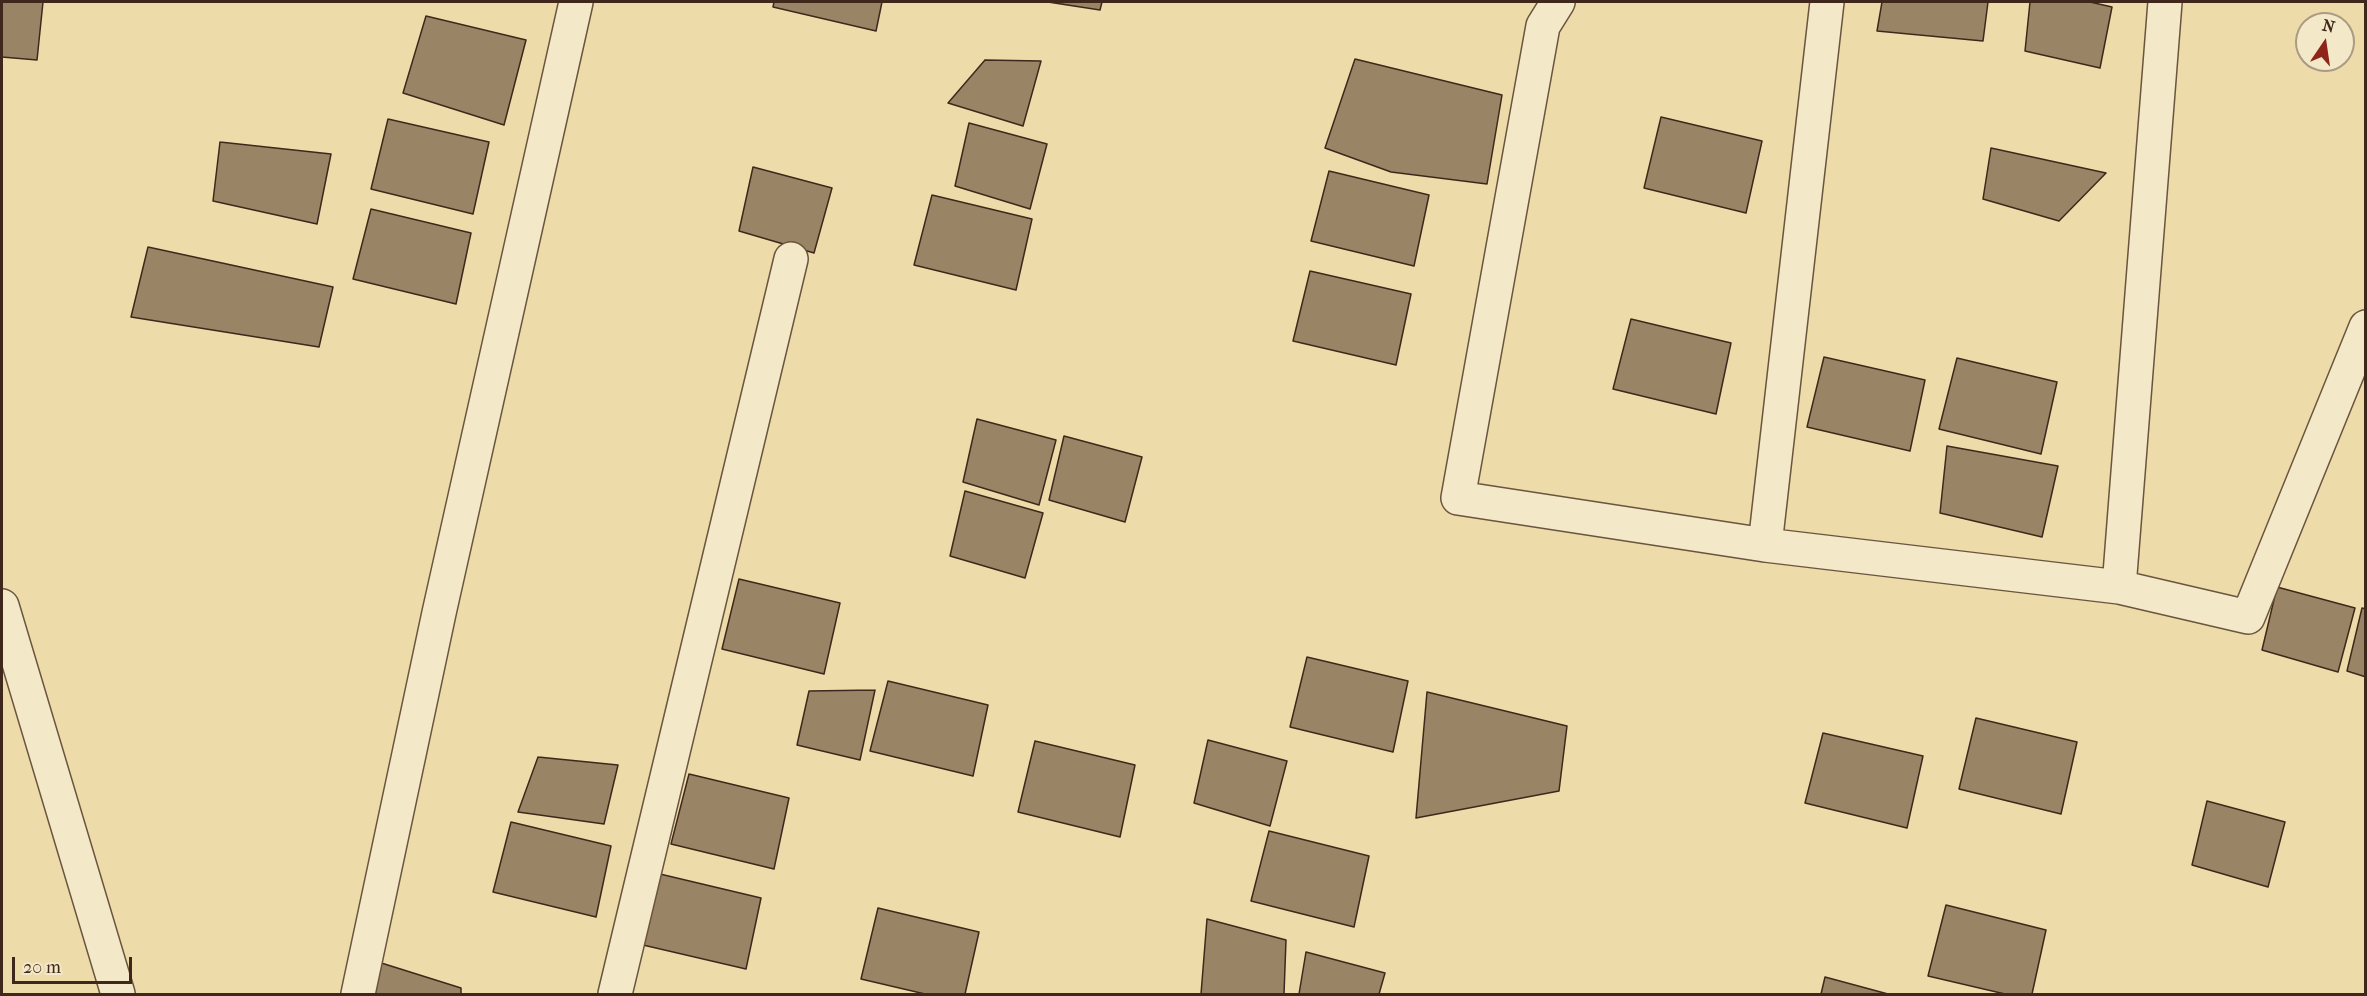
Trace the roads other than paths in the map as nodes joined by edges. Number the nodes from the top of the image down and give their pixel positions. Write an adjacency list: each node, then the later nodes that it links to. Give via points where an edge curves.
1 (576, 2): 11 (street)
2 (1558, 2): 7 (street, via 1543,26 1458,498)
3 (1827, 2): 7 (street)
4 (2165, 2): 8 (street)
5 (791, 259): 12 (street)
6 (2366, 327): 8 (street, via 2248,617)
7 (1765, 545): 8 (street)
8 (2119, 587)
9 (2, 606): 10 (street)
10 (118, 994)
11 (358, 994)
12 (615, 994)

